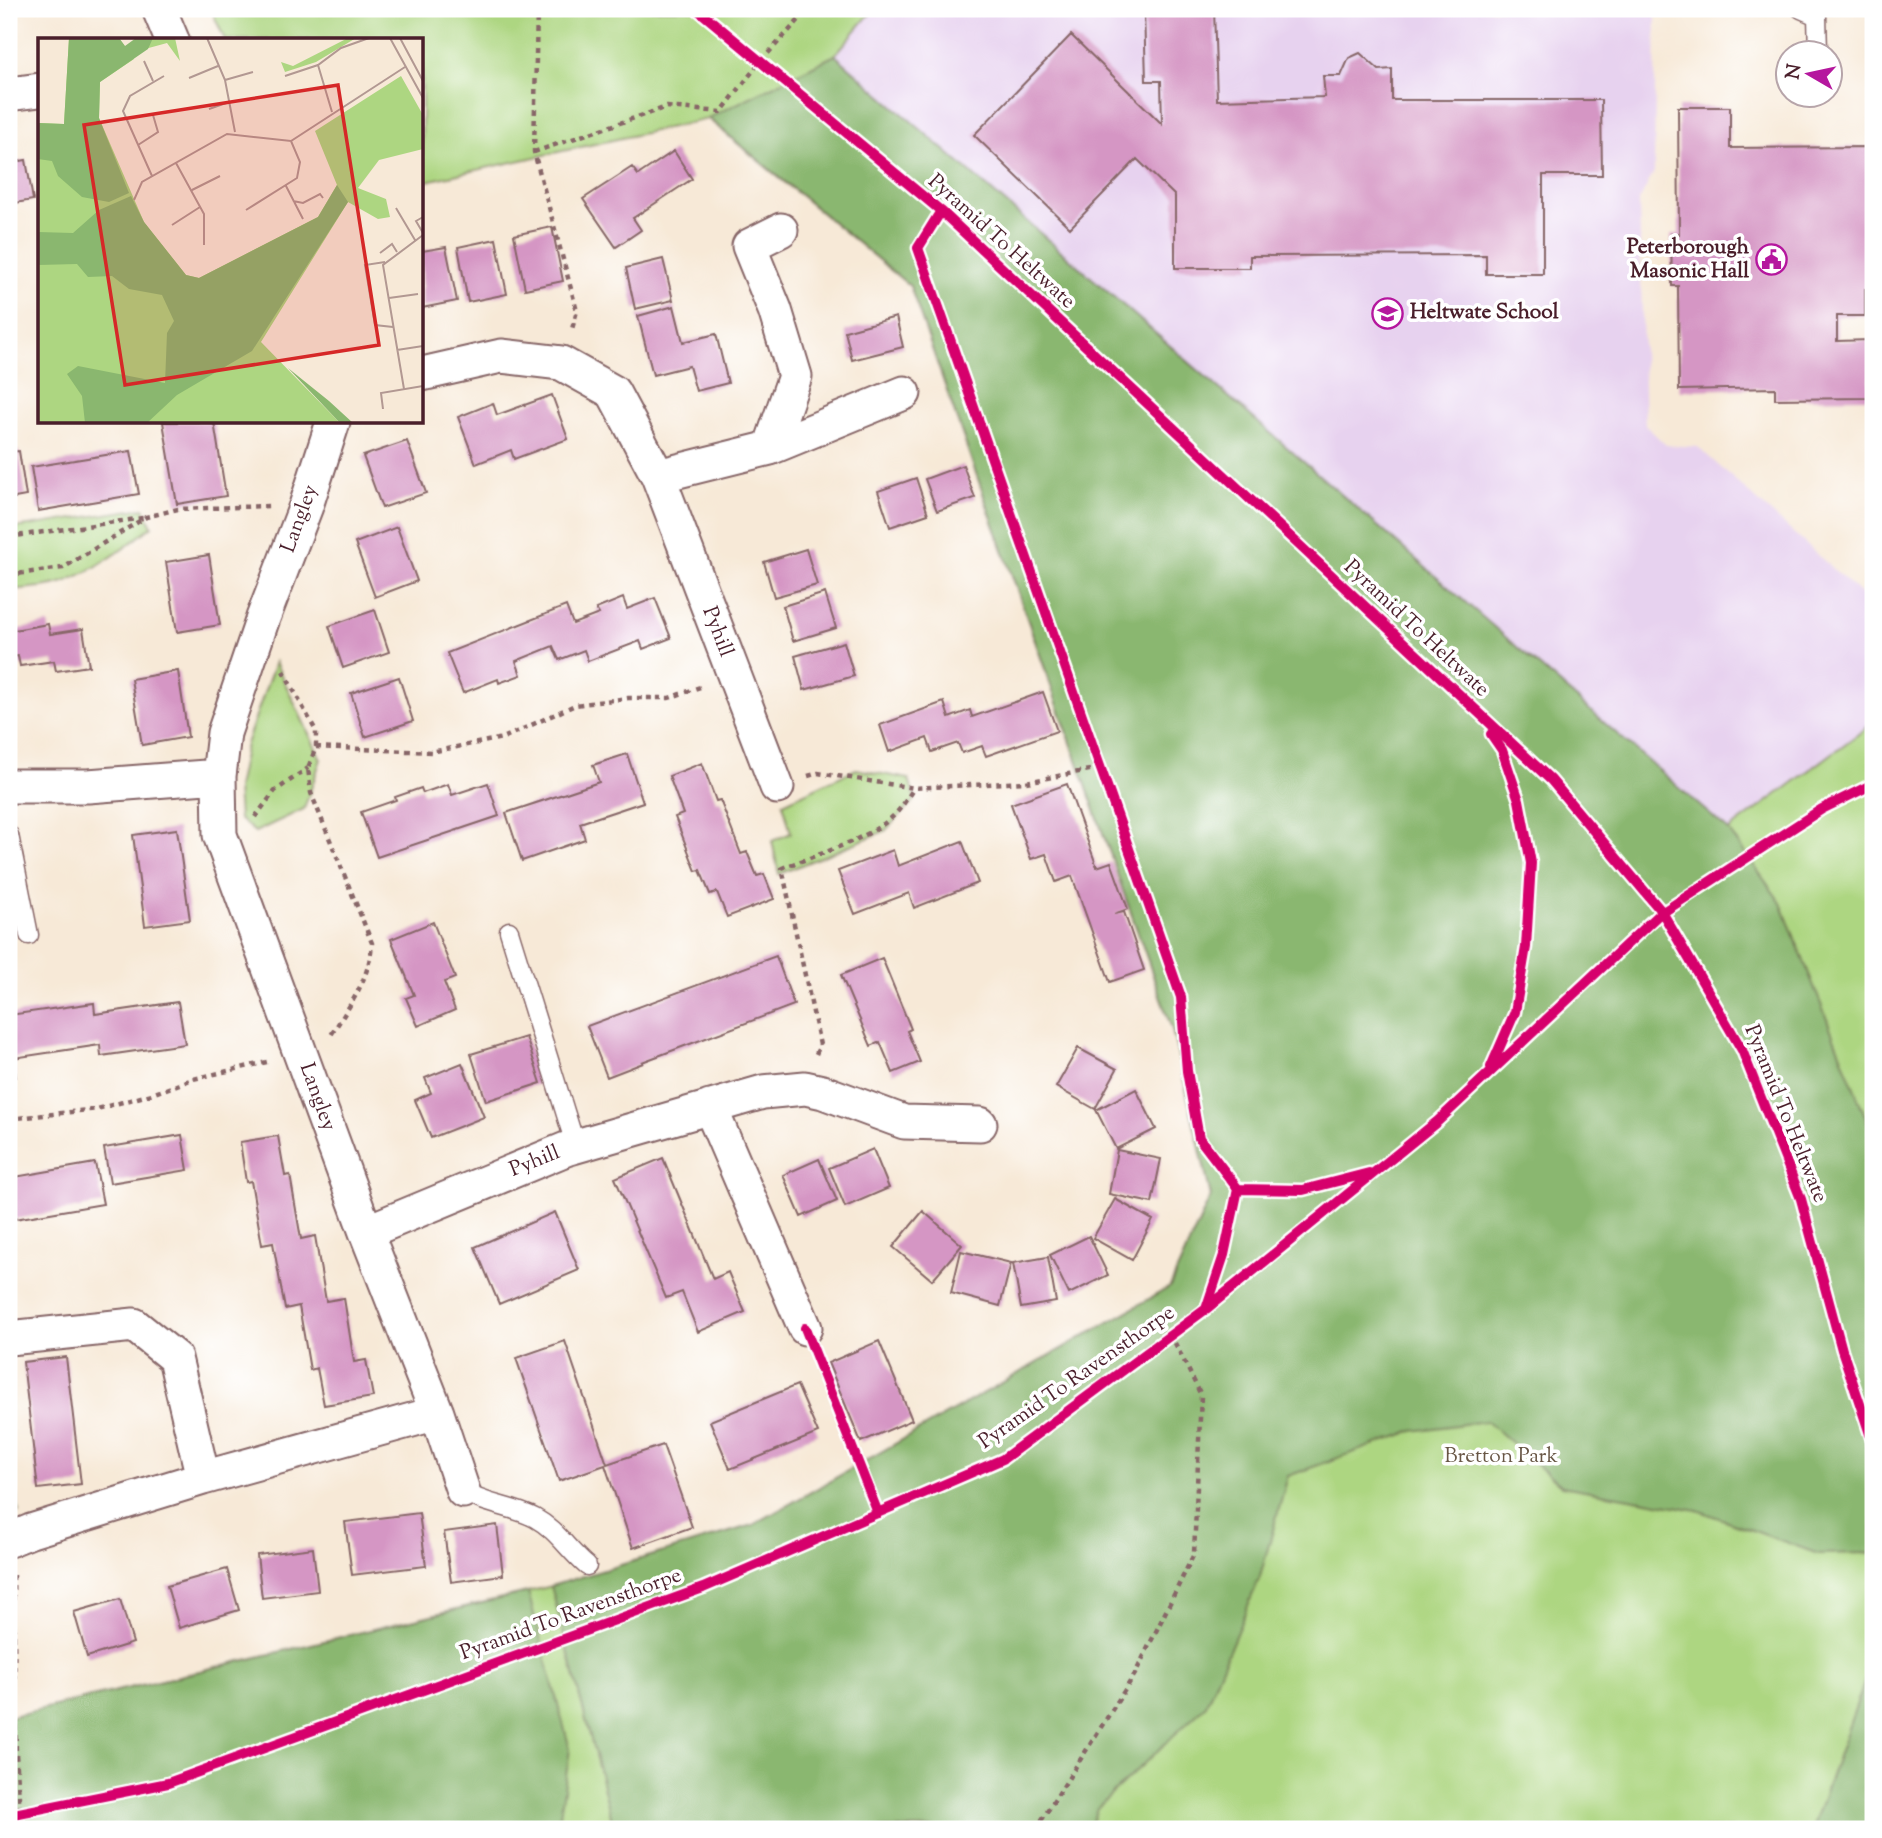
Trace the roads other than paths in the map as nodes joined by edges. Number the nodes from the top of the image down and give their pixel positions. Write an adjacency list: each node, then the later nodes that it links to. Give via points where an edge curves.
1 (159, 9): 3 (street)
2 (1801, 9): 4 (lane, via 1817,16)
3 (171, 38)
4 (1818, 38)
5 (38, 90): 6 (street)
6 (9, 94)
7 (781, 230): 11 (street, via 749,246 795,376)
8 (424, 374): 12 (street, Pyhill, via 501,355 561,363 613,392)
9 (904, 393): 11 (street)
10 (331, 424): 13 (street, Langley, via 225,733)
11 (769, 448): 12 (street)
12 (659, 476): 15 (street, Pyhill)
13 (219, 776): 14 (street, via 88,786); 22 (street, Langley, via 220,835)
14 (9, 786)
15 (777, 787)
16 (9, 835): 18 (lane)
17 (509, 931): 21 (lane)
18 (29, 935)
19 (710, 1107): 20 (street, Pyhill, via 763,1092 805,1088 904,1122); 21 (street, Pyhill); 23 (street)
20 (980, 1124)
21 (576, 1147): 22 (street, Pyhill)
22 (366, 1232): 25 (street, Langley)
23 (805, 1328)
24 (9, 1338): 26 (street, via 134,1325 175,1358)
25 (437, 1413): 26 (street); 27 (street, Langley)
26 (203, 1478): 28 (street, via 31,1531)
27 (463, 1491): 29 (lane, via 552,1529)
28 (11, 1555)
29 (587, 1566)

